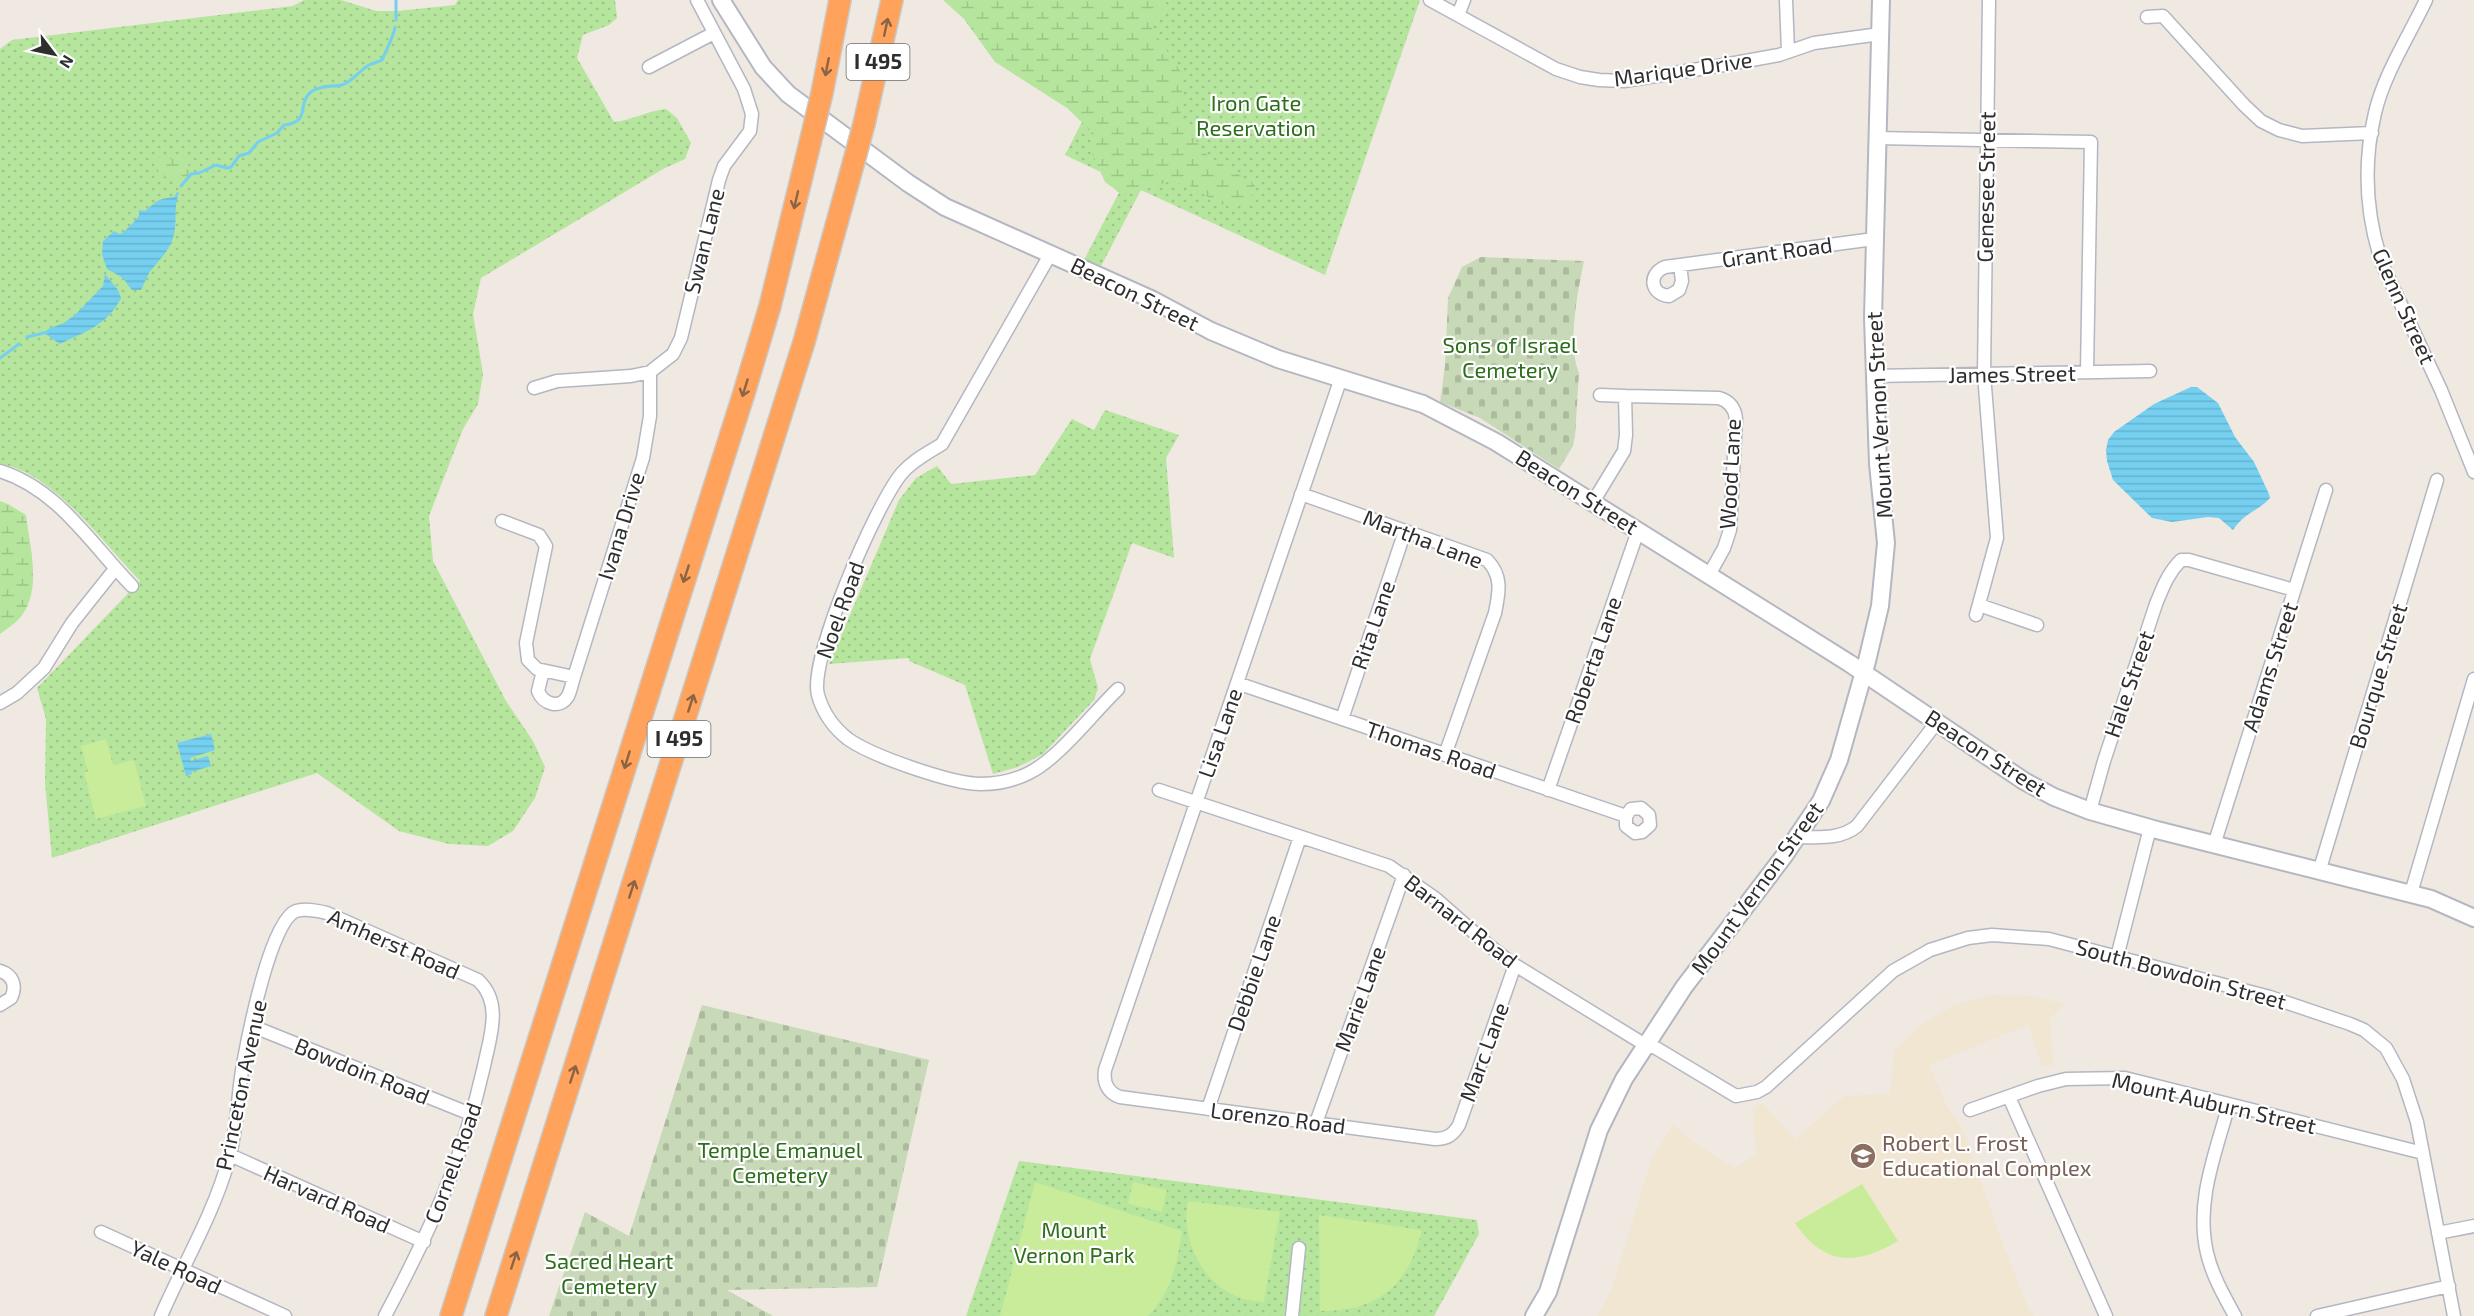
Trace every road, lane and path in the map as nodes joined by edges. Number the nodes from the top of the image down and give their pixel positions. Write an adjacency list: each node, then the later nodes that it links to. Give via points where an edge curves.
1 (697, 0): 13 (street, Swan Lane)
2 (721, 0): 21 (main road, Beacon Street, via 763,67 800,104 945,207)
3 (840, 0): 98 (highway, I 495, one-way to 98, bridge, via 822,93 770,306)
4 (892, 0): 99 (highway, I 495, one-way to 4, bridge, via 804,342 855,160)
5 (1430, 0): 11 (street, Marique Drive)
6 (1464, 0): 11 (street)
7 (1786, 0): 15 (street)
8 (1881, 0): 14 (main road, Mount Vernon Street)
9 (1989, 0): 19 (street, Genesee Street)
10 (2426, 0): 17 (street, Glenn Street, via 2386,82)
11 (1458, 15): 15 (street, Marique Drive, via 1556,69 1599,80 1624,81)
12 (2147, 17): 17 (street, via 2163,15 2261,121 2302,136)
13 (714, 33): 16 (street); 24 (street, Swan Lane, via 749,100 750,131 718,180 681,339 673,354)
14 (1880, 34): 15 (street, Marique Drive, via 1814,43); 18 (main road, Mount Vernon Street)
15 (1788, 52)
16 (648, 67)
17 (2372, 133): 33 (street, Glenn Street, via 2368,197 2376,248)
18 (1876, 138): 19 (street); 20 (main road, Mount Vernon Street)
19 (1987, 140): 25 (street, via 2091,142); 26 (street, Genesee Street)
20 (1875, 239): 22 (street, Grant Road); 27 (main road, Mount Vernon Street)
21 (1051, 253): 28 (main road, Beacon Street, via 1153,300 1210,332); 51 (street, Noel Road, via 942,444 916,460 882,504 828,630 817,693 834,726 850,740 922,771 978,784 1005,782 1030,772 1054,754)
22 (1680, 265)
23 (2150, 371): 25 (street, James Street)
24 (650, 372): 29 (street, Swan Lane, via 557,381); 48 (street, Ivana Drive, via 650,416 643,458)
25 (2088, 372): 26 (street, James Street)
26 (1984, 374): 27 (street, James Street); 45 (street, Genesee Street, via 1998,538 1977,610)
27 (1874, 376): 47 (main road, Mount Vernon Street, via 1886,543 1881,606)
28 (1341, 378): 36 (street, Lisa Lane); 37 (main road, Beacon Street, via 1423,405 1496,442)
29 (534, 388)
30 (1600, 395): 31 (street, Wood Lane)
31 (1625, 396): 37 (street, via 1624,451); 42 (street, Wood Lane, via 1719,398 1734,409 1730,530)
32 (0, 471): 41 (street, via 43,492 67,513)
33 (2474, 472)
34 (2437, 480): 65 (street, Bourque Street)
35 (2326, 490): 44 (street, Adams Street)
36 (1301, 495): 39 (street, Martha Lane); 50 (street, Lisa Lane)
37 (1593, 502): 40 (main road, Beacon Street)
38 (502, 521): 46 (street, via 539,535 546,546 525,649 531,665)
39 (1405, 531): 53 (street, Rita Lane); 55 (street, Martha Lane, via 1487,560 1497,573 1495,613)
40 (1638, 531): 42 (main road, Beacon Street); 57 (street, Roberta Lane)
41 (115, 569): 43 (street); 52 (street, via 72,623 44,668)
42 (1709, 575): 47 (main road, Beacon Street)
43 (132, 586)
44 (2294, 590): 59 (street, Hale Street, via 2181,560 2165,582 2156,604); 64 (street, Adams Street)
45 (2037, 625)
46 (543, 671): 48 (street); 48 (street, Ivana Drive, via 539,694 552,704 567,698)
47 (1864, 673): 54 (main road, Beacon Street); 63 (main road, Mount Vernon Street, via 1832,780)
48 (574, 677)
49 (2474, 679): 67 (street)
50 (1237, 683): 53 (street, Thomas Road); 58 (street, Lisa Lane)
51 (1118, 689)
52 (0, 703)
53 (1341, 719): 55 (street, Thomas Road)
54 (1938, 722): 59 (main road, Beacon Street, via 2039,790); 63 (street, via 1857,826 1837,836)
55 (1445, 755): 57 (street, Thomas Road)
56 (1159, 790): 58 (street, Barnard Road)
57 (1548, 790): 60 (street, Thomas Road)
58 (1196, 802): 62 (street, Barnard Road); 77 (street, Lisa Lane, via 1105,1070)
59 (2090, 811): 61 (main road, Beacon Street)
60 (1626, 816)
61 (2150, 828): 64 (main road, Beacon Street); 70 (street)
62 (1300, 837): 66 (street, Barnard Road, via 1389,866); 81 (street, Debbie Lane)
63 (1797, 837): 76 (main road, Mount Vernon Street, via 1684,987)
64 (2214, 844): 65 (main road, Beacon Street)
65 (2319, 872): 67 (main road, Beacon Street)
66 (1404, 875): 71 (street, Barnard Road); 84 (street, Marie Lane)
67 (2411, 893): 69 (main road, Beacon Street)
68 (287, 918): 73 (street, Amherst Road, via 295,911 327,912 478,980); 75 (street, Princeton Avenue, via 270,949)
69 (2474, 918)
70 (2117, 957): 78 (street, South Bowdoin Street, via 2049,939 1992,935 1930,950 1893,971 1766,1086); 86 (street, South Bowdoin Street, via 2270,997 2364,1030 2386,1048 2397,1065)
71 (1515, 965): 76 (street, Barnard Road); 85 (street, Marc Lane, via 1459,1125)
72 (0, 971): 74 (street, via 10,977 14,987 11,998)
73 (492, 1000): 83 (street, Cornell Road, via 491,1031)
74 (0, 1005)
75 (252, 1026): 83 (street, Bowdoin Road); 87 (street, Princeton Avenue)
76 (1647, 1046): 78 (street, Barnard Road, via 1728,1092); 101 (main road, Mount Vernon Street, via 1624,1079 1599,1130 1548,1292)
77 (1108, 1089): 81 (street, Lorenzo Road, via 1120,1098)
78 (1741, 1095)
79 (2009, 1097): 80 (street, Mount Auburn Street, via 2066,1079 2125,1078); 82 (street, Mount Auburn Street); 102 (street)
80 (2229, 1104): 86 (street, Mount Auburn Street); 103 (street, via 2204,1196 2202,1227 2207,1255)
81 (1208, 1109): 84 (street, Lorenzo Road)
82 (1970, 1110)
83 (473, 1115): 91 (street, Cornell Road, via 449,1186)
84 (1316, 1123): 85 (street, Lorenzo Road, via 1435,1139)
85 (1450, 1136)
86 (2423, 1153): 90 (street, South Bowdoin Street)
87 (230, 1155): 91 (street, Harvard Road); 93 (street, Princeton Avenue, via 218,1192)
88 (2474, 1226): 90 (street)
89 (101, 1232): 93 (street, Yale Road)
90 (2438, 1233): 94 (street, South Bowdoin Street)
91 (424, 1242): 97 (street, Cornell Road)
92 (1299, 1248): 100 (street)
93 (182, 1270): 95 (street, Princeton Avenue); 96 (street, Yale Road)
94 (2449, 1286): 104 (street); 105 (street, South Bowdoin Street)
95 (161, 1316)
96 (285, 1316)
97 (385, 1316)
98 (451, 1316)
99 (496, 1316)
100 (1292, 1316)
101 (1534, 1316)
102 (2106, 1316)
103 (2235, 1316)
104 (2317, 1316)
105 (2454, 1316)

